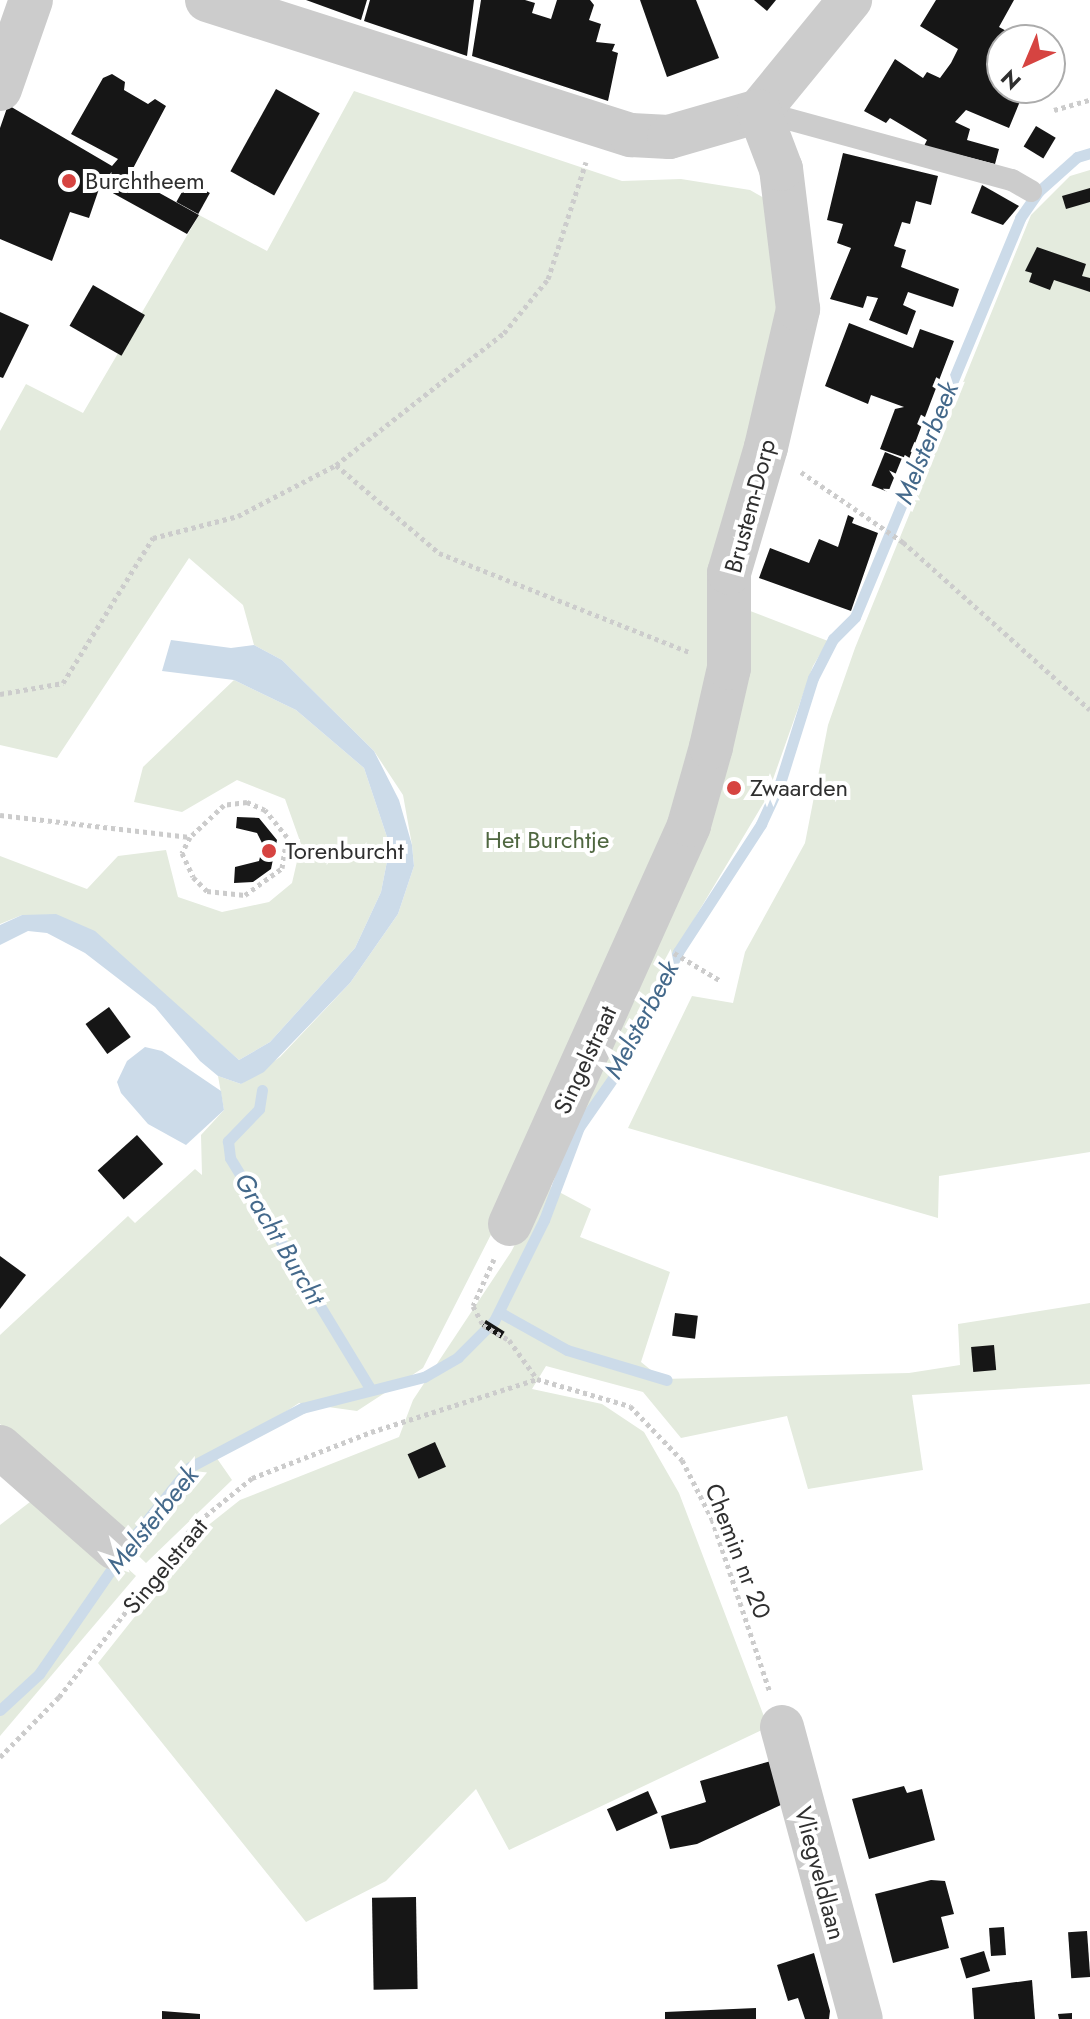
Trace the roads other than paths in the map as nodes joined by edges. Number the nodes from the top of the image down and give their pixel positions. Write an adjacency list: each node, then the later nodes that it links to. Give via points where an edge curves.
1 (31, 0): 4 (street)
2 (207, 0): 5 (street, via 631,135 669,137)
3 (850, 0): 5 (street)
4 (0, 89)
5 (759, 111): 6 (lane, via 1012,180); 7 (street, Brustem-Dorp, via 781,169 798,309 729,573 729,668)
6 (1031, 191)
7 (657, 948): 8 (street, Singelstraat)
8 (510, 1224)
9 (0, 1447): 10 (street, Singelstraat)
10 (115, 1548)
11 (782, 1727): 12 (street, Vliegveldlaan)
12 (861, 2019)

